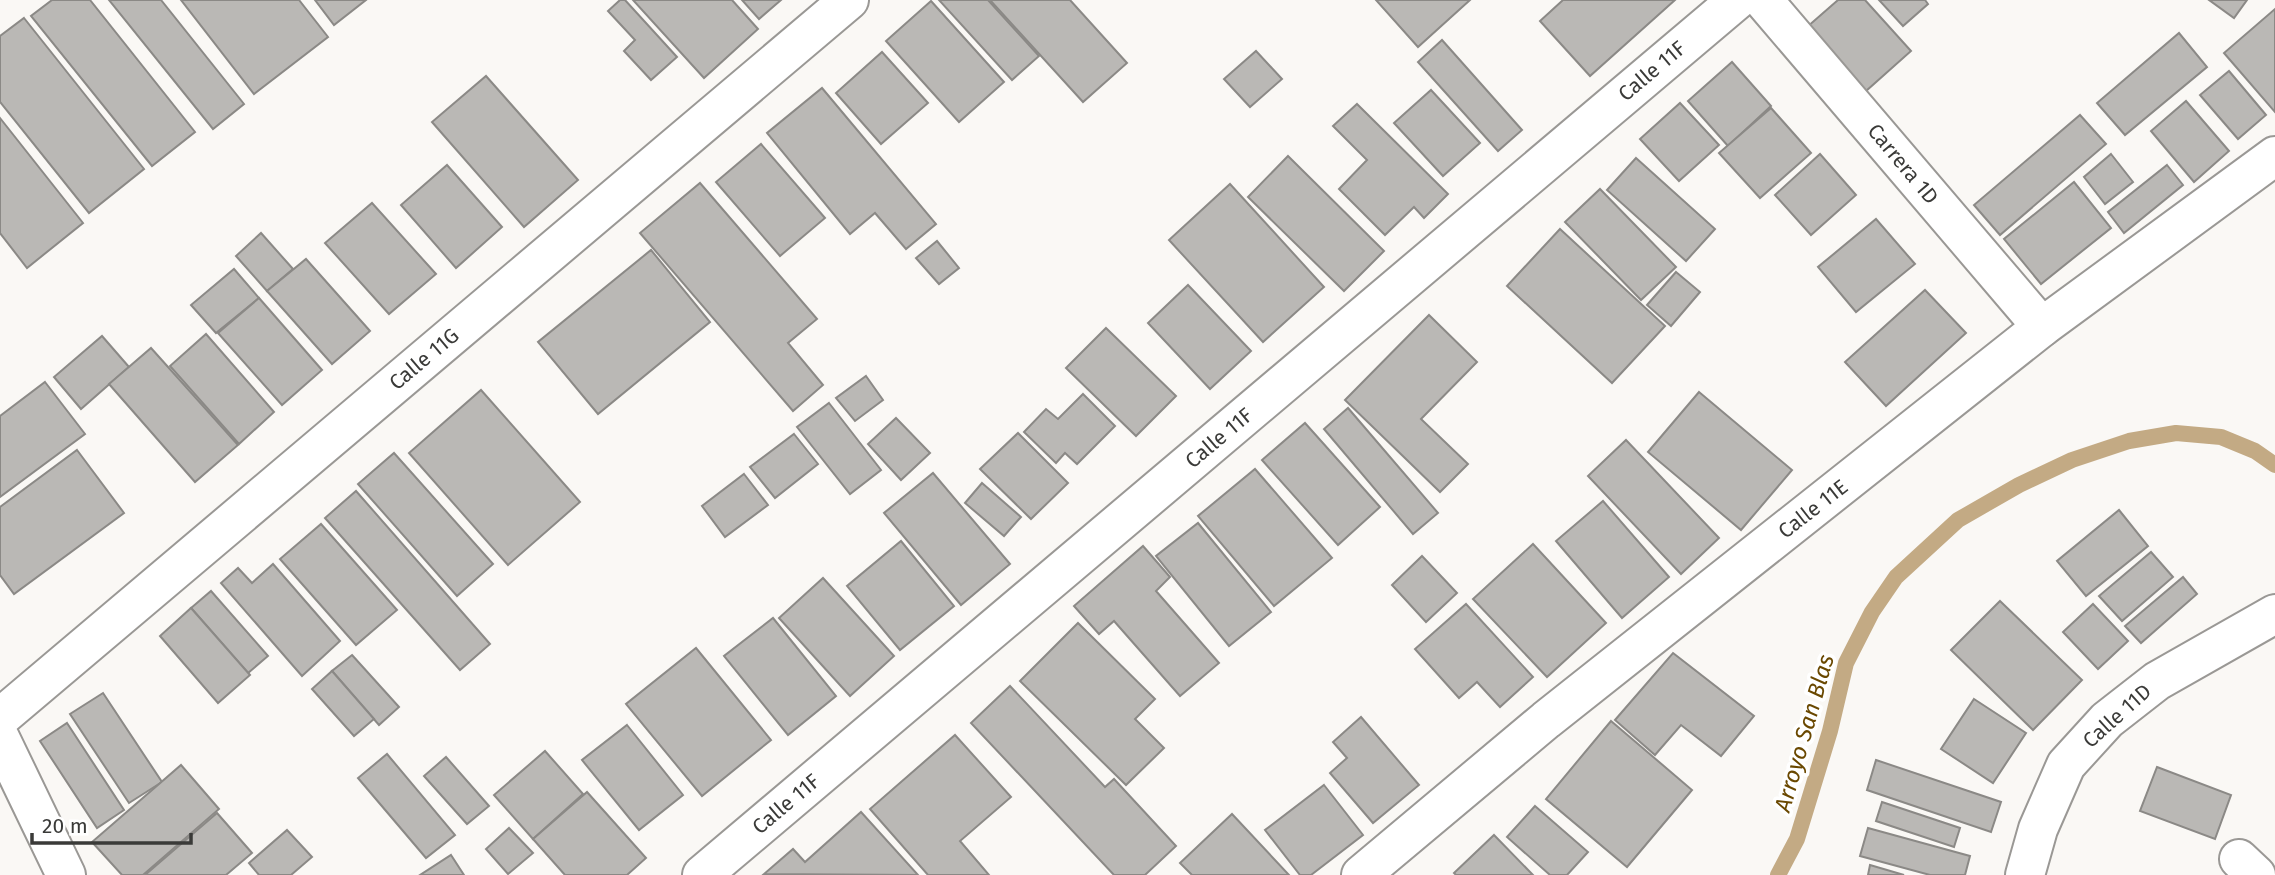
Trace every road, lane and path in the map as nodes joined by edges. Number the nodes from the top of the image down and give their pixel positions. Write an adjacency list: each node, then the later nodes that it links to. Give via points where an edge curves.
1 (849, 0): 7 (street, Calle 11G)
2 (1737, 0): 10 (street, Calle 11F)
3 (1763, 0): 5 (street, Carrera 1D)
4 (2275, 156): 5 (street, Calle 11E)
5 (2042, 327): 11 (street, Calle 11E, via 1546,720)
6 (2272, 620): 12 (street, Calle 11D, via 2157,681 2107,720 2066,765 2038,829)
7 (0, 718)
8 (0, 738): 9 (street)
9 (66, 875)
10 (702, 875)
11 (1361, 875)
12 (2025, 875)

